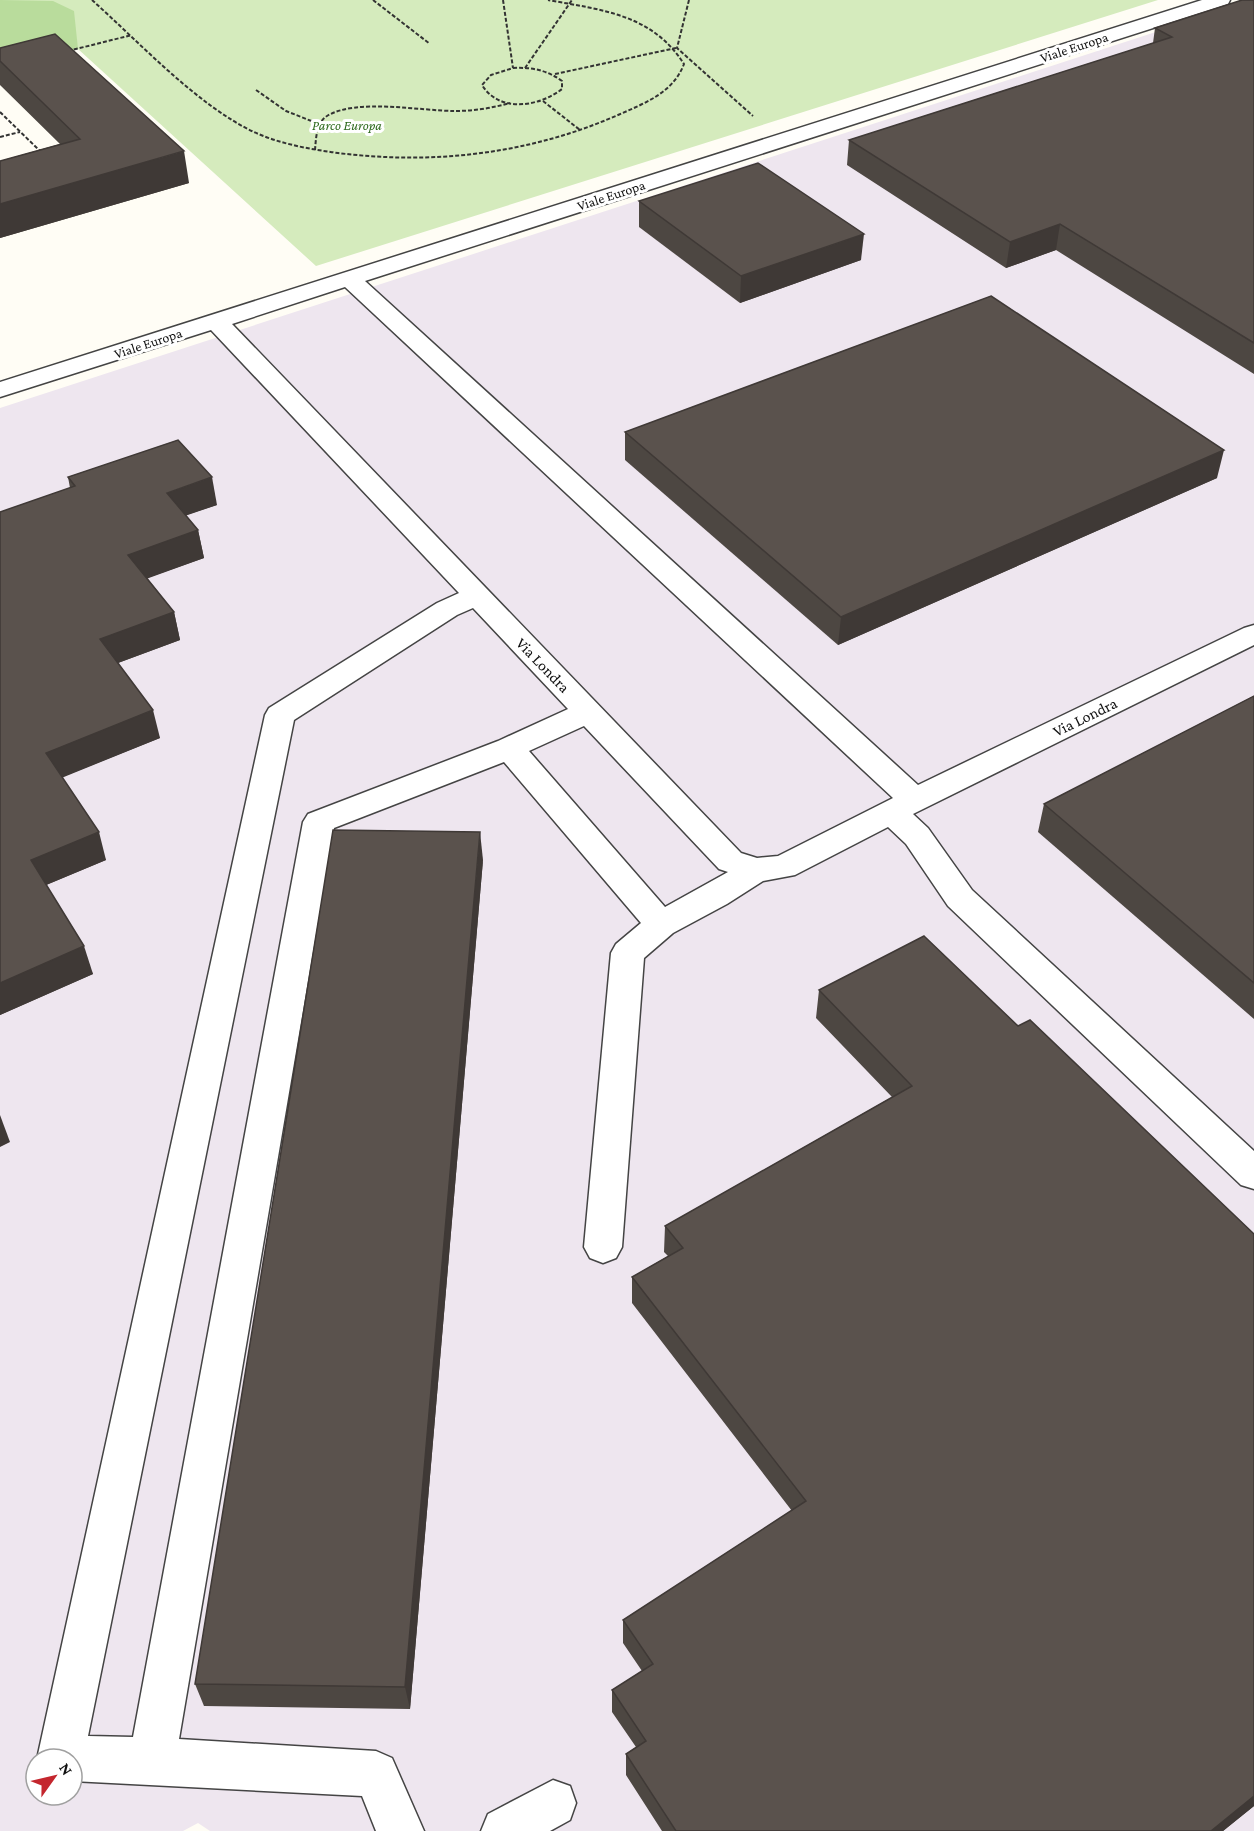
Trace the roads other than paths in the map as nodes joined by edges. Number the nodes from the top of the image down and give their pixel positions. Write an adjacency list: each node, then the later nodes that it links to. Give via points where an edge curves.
1 (1221, 0): 2 (street, Viale Europa)
2 (349, 279): 3 (street, Viale Europa); 9 (street)
3 (216, 321): 4 (street, Viale Europa); 5 (street, Via Londra)
4 (0, 390)
5 (477, 596): 7 (street, Via Londra); 14 (street, via 447,609 280,715 60,1758)
6 (1254, 634): 9 (street, Via Londra)
7 (587, 712): 8 (street); 10 (street, Via Londra, via 730,861)
8 (509, 747): 11 (street); 14 (street, via 319,822)
9 (903, 806): 10 (street, Via Londra, via 784,867); 12 (street, via 917,836 960,898)
10 (756, 870): 11 (street)
11 (661, 924): 13 (street, via 628,953)
12 (1254, 1174)
13 (603, 1247)
14 (152, 1761): 16 (street, via 376,1774)
15 (553, 1803): 17 (street)
16 (400, 1831)
17 (505, 1831)

